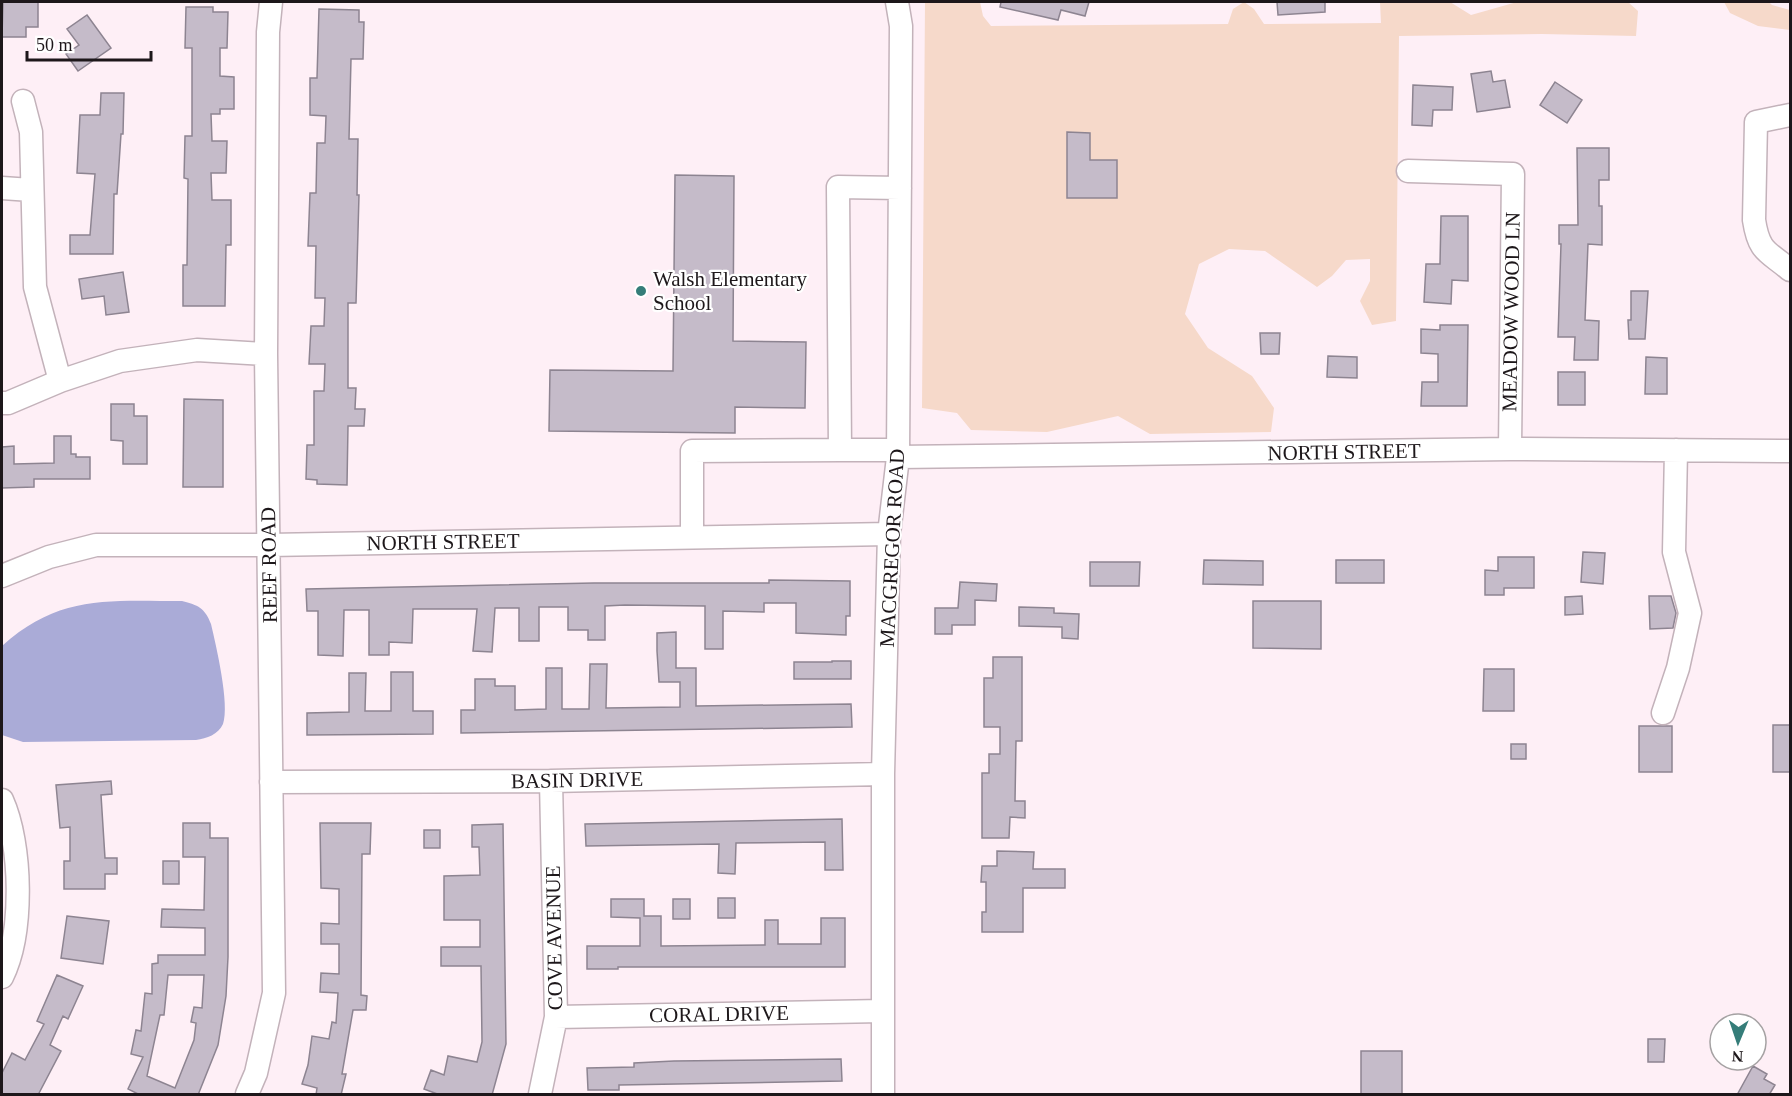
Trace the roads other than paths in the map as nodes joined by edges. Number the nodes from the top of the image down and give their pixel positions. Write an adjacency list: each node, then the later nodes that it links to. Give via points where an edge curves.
1 (271, 2): 10 (street, REEF ROAD)
2 (897, 2): 7 (street, MACGREGOR ROAD, via 901,26)
3 (23, 101): 8 (street, via 31,132)
4 (1791, 115): 9 (street, via 1756,122 1754,220 1765,252)
5 (1408, 171): 14 (street, MEADOW WOOD LN, via 1513,174)
6 (2, 188): 8 (street)
7 (900, 188): 13 (street, via 838,187); 17 (street, MACGREGOR ROAD)
8 (31, 190): 11 (street, via 35,287)
9 (1791, 270)
10 (266, 354): 11 (street, via 197,350 120,361); 20 (street, REEF ROAD)
11 (60, 381): 12 (street)
12 (2, 403)
13 (840, 450): 17 (street, NORTH STREET); 19 (street, NORTH STREET, via 692,451)
14 (1510, 450): 15 (street, NORTH STREET); 17 (street, NORTH STREET)
15 (1676, 450): 16 (street, NORTH STREET); 22 (street, via 1674,552 1689,613 1678,668)
16 (1791, 451)
17 (898, 453): 18 (street, MACGREGOR ROAD)
18 (889, 534): 19 (street, NORTH STREET); 23 (street, MACGREGOR ROAD)
19 (692, 537): 20 (street, NORTH STREET)
20 (269, 545): 21 (street, NORTH STREET, via 96,545 49,557); 25 (street, REEF ROAD)
21 (2, 576)
22 (1663, 713)
23 (883, 774): 24 (street, BASIN DRIVE); 28 (street, MACGREGOR ROAD)
24 (551, 781): 25 (street, BASIN DRIVE); 29 (street, COVE AVENUE)
25 (271, 783): 30 (street, REEF ROAD, via 274,993 256,1073)
26 (2, 800): 27 (street, via 13,833 17,892 13,948)
27 (2, 977)
28 (882, 1011): 29 (street, CORAL DRIVE); 32 (street, MACGREGOR ROAD)
29 (556, 1017): 31 (street, COVE AVENUE)
30 (247, 1095)
31 (540, 1095)
32 (883, 1095)

